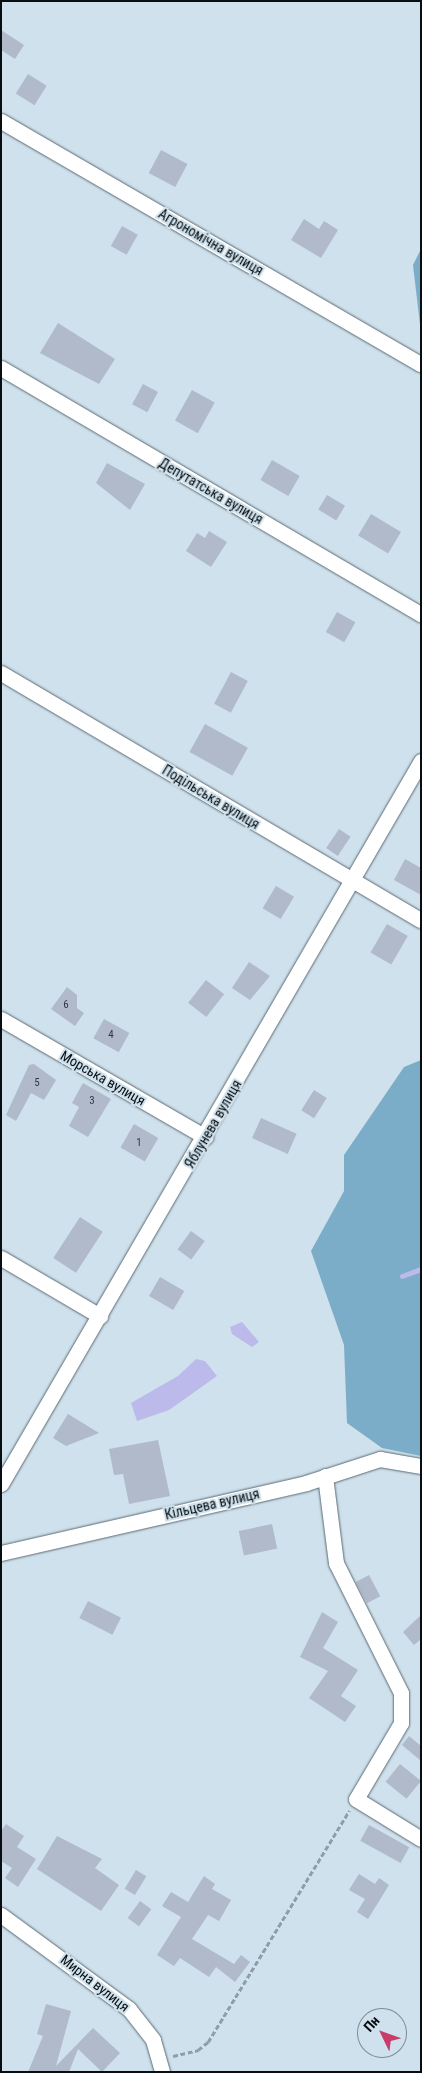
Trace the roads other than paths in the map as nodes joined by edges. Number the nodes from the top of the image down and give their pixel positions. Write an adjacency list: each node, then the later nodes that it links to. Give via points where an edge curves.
1 (1, 121): 2 (street, Агрономічна вулиця)
2 (421, 364)
3 (1, 368): 4 (street, Депутатська вулиця)
4 (421, 614)
5 (1, 673): 7 (street, Подільська вулиця)
6 (421, 761): 7 (street, Яблунева вулиця)
7 (354, 882): 8 (street, Подільська вулиця); 10 (street, Яблунева вулиця)
8 (421, 920)
9 (1, 1019): 10 (street, Морська вулиця)
10 (205, 1137): 12 (street, Яблунева вулиця)
11 (1, 1258): 12 (street)
12 (100, 1316): 15 (street, Яблунева вулиця)
13 (421, 1466): 14 (street, Кільцева вулиця, via 380,1459)
14 (325, 1476): 16 (street, Кільцева вулиця); 17 (street, via 336,1563 401,1693 401,1723 356,1799)
15 (1, 1484)
16 (1, 1553)
17 (421, 1839)
18 (1, 1915): 19 (street, Мирна вулиця, via 114,1995 142,2025)
19 (162, 2064)

